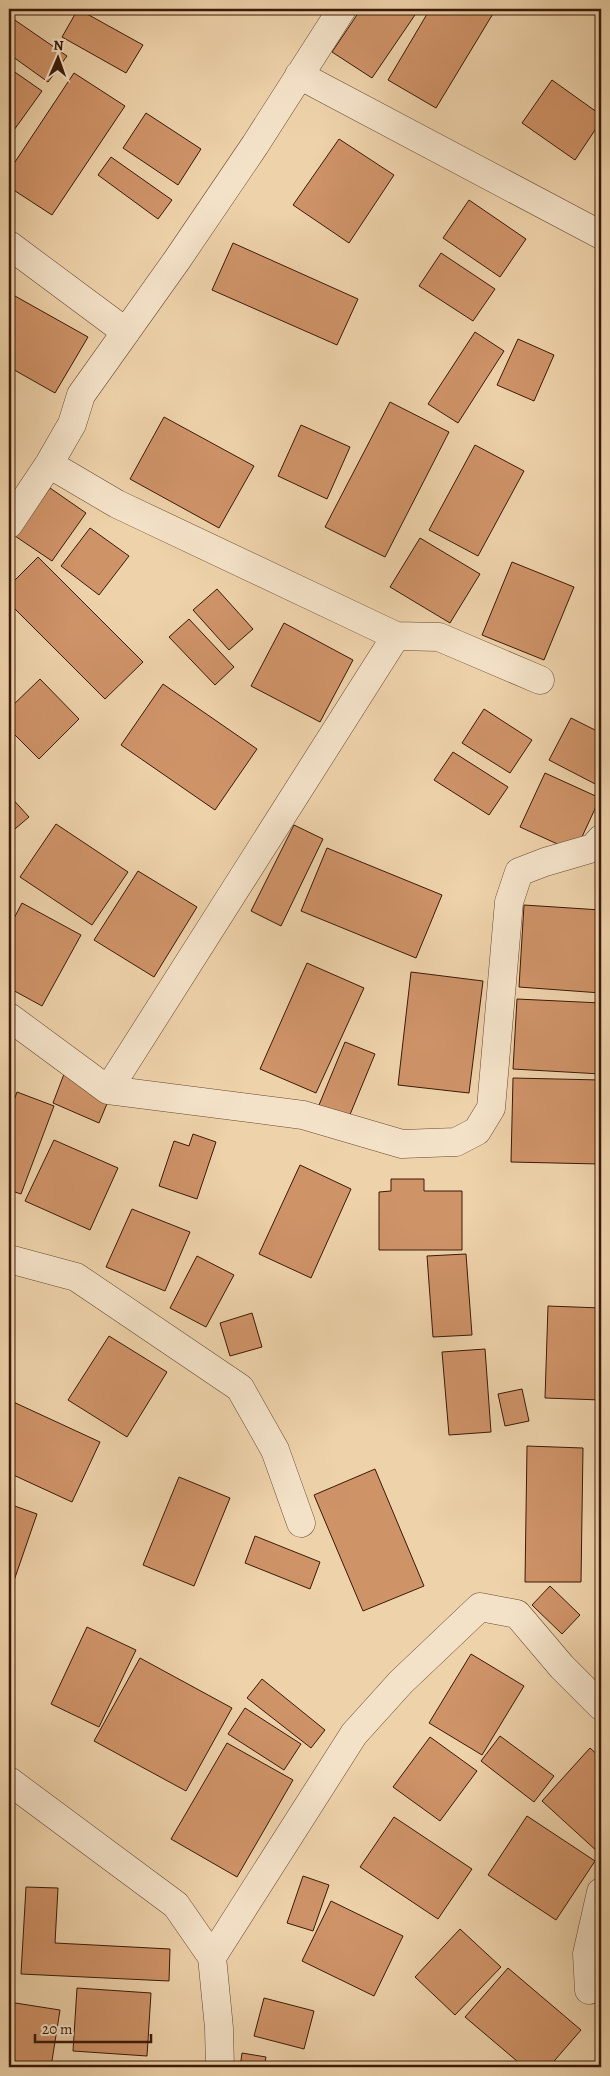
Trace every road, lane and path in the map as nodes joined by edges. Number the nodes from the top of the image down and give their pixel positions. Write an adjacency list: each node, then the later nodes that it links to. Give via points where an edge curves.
1 (342, 9): 2 (street)
2 (299, 75): 3 (street); 5 (street)
3 (601, 235)
4 (9, 245): 5 (street)
5 (126, 332): 6 (street, via 81,395 72,424)
6 (49, 464): 7 (street); 8 (street, via 117,504)
7 (9, 524)
8 (396, 636): 9 (street, via 439,637); 12 (street)
9 (540, 680)
10 (601, 839): 12 (street, via 593,848 519,872 509,902 491,1108 477,1132 456,1142 402,1144 303,1115)
11 (9, 1017): 12 (street)
12 (108, 1090)
13 (9, 1259): 14 (street, via 76,1277 240,1388 275,1450)
14 (301, 1523)
15 (601, 1706): 18 (street, via 562,1667 517,1614 480,1606 401,1682 354,1734)
16 (9, 1781): 18 (street, via 176,1905)
17 (601, 1892): 19 (street, via 587,1954)
18 (212, 1957): 20 (street)
19 (589, 1990)
20 (220, 2067)

